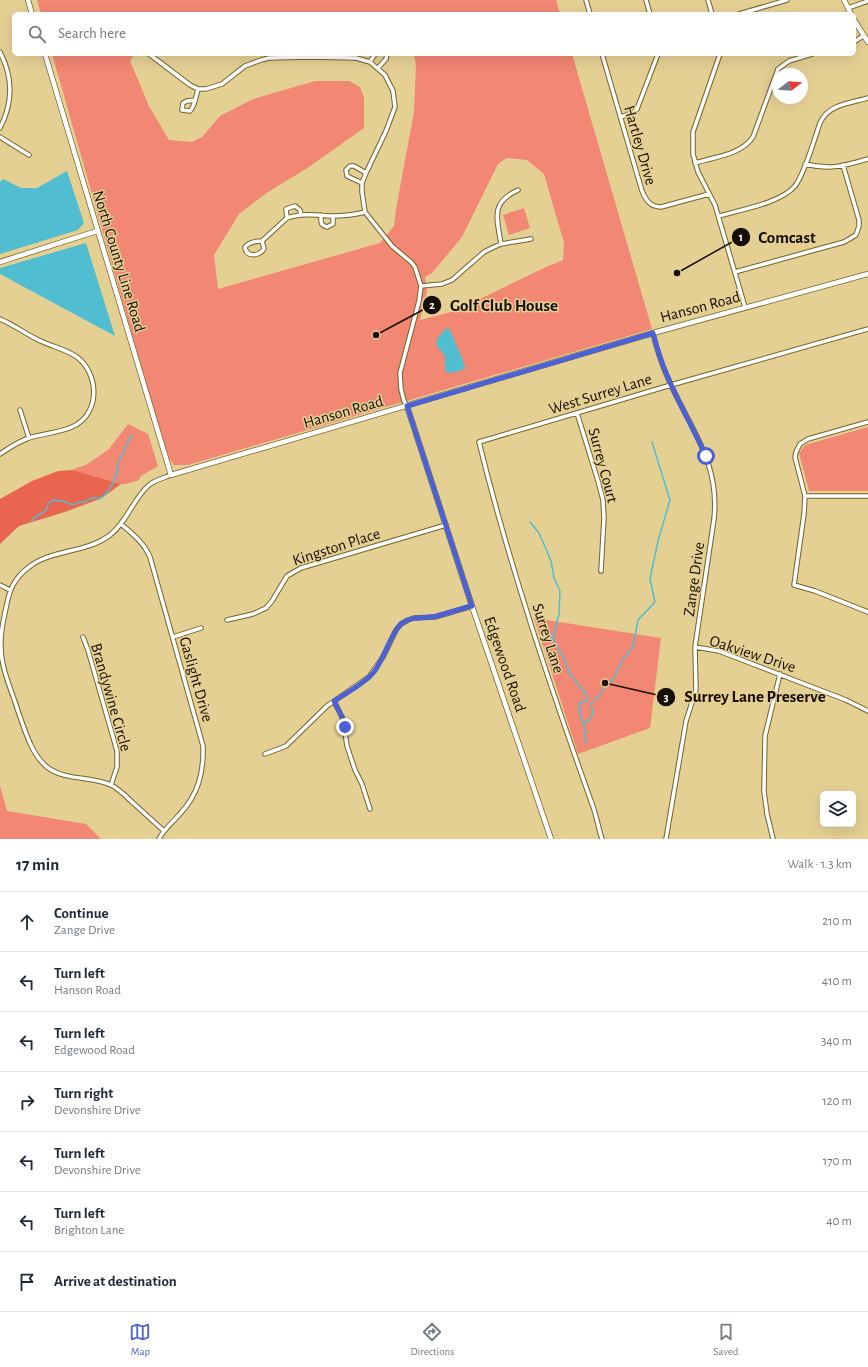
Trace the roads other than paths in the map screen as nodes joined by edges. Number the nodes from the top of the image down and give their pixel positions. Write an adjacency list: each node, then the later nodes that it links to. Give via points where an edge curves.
1 (28, 0): 9 (street)
2 (586, 0): 10 (street)
3 (646, 0): 11 (street)
4 (708, 0): 12 (street)
5 (787, 0): 13 (street)
6 (844, 0): 8 (street)
7 (868, 1): 8 (street)
8 (848, 8): 14 (street)
9 (31, 12)
10 (589, 12)
11 (649, 12)
12 (711, 12)
13 (745, 12)
14 (850, 12)
15 (856, 24): 16 (street)
16 (863, 36): 17 (street); 18 (street)
17 (856, 41)
18 (868, 42)
19 (0, 52): 34 (street, via 7,69 10,91 7,113)
20 (46, 56): 51 (street, North County Line Road)
21 (152, 56): 30 (street)
22 (374, 56): 28 (street)
23 (387, 56): 29 (street)
24 (603, 56): 33 (street, Hartley Drive)
25 (657, 56): 33 (street, via 637,109)
26 (719, 56): 38 (street, via 693,132)
27 (805, 56): 38 (street, via 789,61 778,69 750,142 736,151)
28 (370, 62): 29 (street); 30 (street, via 345,58 261,60 246,66 222,84)
29 (378, 68): 41 (street, via 390,83 395,107)
30 (198, 89): 32 (street)
31 (868, 98): 39 (street, via 834,108 824,115)
32 (195, 100)
33 (621, 117): 44 (street, Hartley Drive, via 642,191 650,204 665,207)
34 (0, 128)
35 (0, 137): 36 (street)
36 (28, 155)
37 (868, 158): 40 (street)
38 (695, 163): 44 (street)
39 (805, 164): 40 (street, via 824,168); 49 (street, via 796,185 782,197)
40 (843, 165): 56 (street, via 858,220 856,236 844,242)
41 (366, 173): 42 (street); 42 (street, via 354,166 346,170 347,176)
42 (362, 183): 45 (street)
43 (518, 190): 54 (street, via 507,195 498,208)
44 (710, 194): 49 (street)
45 (365, 212): 48 (street); 58 (street, via 392,246 411,262)
46 (301, 215): 47 (street); 50 (street); 50 (street, via 295,206 286,210)
47 (321, 215): 48 (street); 48 (street, via 321,223 327,227 333,224)
48 (333, 216)
49 (718, 216): 56 (street)
50 (288, 218): 53 (street)
51 (97, 231): 55 (street); 71 (street, North County Line Road)
52 (531, 239): 54 (street)
53 (262, 241): 53 (street, via 248,244 245,251 252,256 262,252)
54 (501, 244): 58 (street, via 484,252 452,280 442,284)
55 (0, 262)
56 (735, 272): 59 (street)
57 (868, 274): 59 (street, Hanson Road)
58 (421, 286): 64 (street, via 400,373 401,389)
59 (745, 308): 62 (street, Hanson Road)
60 (0, 319): 68 (street, via 37,340 77,358 86,367 93,382 93,403 81,422 67,429)
61 (868, 329): 63 (street, West Surrey Lane)
62 (653, 333): 63 (street, Zange Drive, via 659,358); 64 (street, Hanson Road)
63 (670, 385): 66 (street, West Surrey Lane); 85 (street, Zange Drive, via 706,456 714,491 714,515)
64 (407, 406): 71 (street, Hanson Road); 75 (street, Edgewood Road)
65 (20, 410): 68 (street)
66 (577, 413): 69 (street, West Surrey Lane); 76 (street, Surrey Court, via 603,500)
67 (868, 422): 72 (street, via 808,439 800,444 795,457)
68 (29, 438): 70 (street)
69 (479, 442): 95 (street, Surrey Lane, via 505,542)
70 (0, 454)
71 (171, 475): 74 (street, via 152,482 141,493)
72 (805, 496): 73 (street); 80 (street, via 794,585)
73 (868, 496)
74 (121, 524): 78 (street, via 110,535 96,543 42,559 29,567); 83 (street, Gaslight Drive, via 136,537 148,553)
75 (446, 525): 79 (street, Edgewood Road); 81 (street, Kingston Place, via 301,568 287,576 266,608)
76 (601, 572)
77 (0, 585): 78 (street)
78 (10, 590): 90 (street, via 1,649 6,675 32,747 42,762 53,770)
79 (472, 606): 87 (street, via 435,617 414,618 401,624 374,671 363,682); 94 (street, Edgewood Road)
80 (868, 612)
81 (227, 620)
82 (201, 628): 83 (street)
83 (173, 637): 92 (street, Gaslight Drive, via 203,746 203,758 200,782 192,799)
84 (83, 638): 90 (street, Brandywine Circle, via 117,751 117,767)
85 (695, 647): 86 (street, Oakview Drive, via 719,651); 96 (street, Zange Drive, via 696,690 686,721)
86 (780, 674): 88 (street, Oakview Drive); 97 (street, via 766,736 764,791)
87 (334, 701): 89 (street, via 288,744); 91 (street, via 343,719 347,746)
88 (868, 711)
89 (265, 754)
90 (111, 785): 92 (street)
91 (370, 809)
92 (164, 831): 93 (street, Gaslight Drive)
93 (159, 839)
94 (551, 839)
95 (602, 839)
96 (666, 839)
97 (773, 839)

